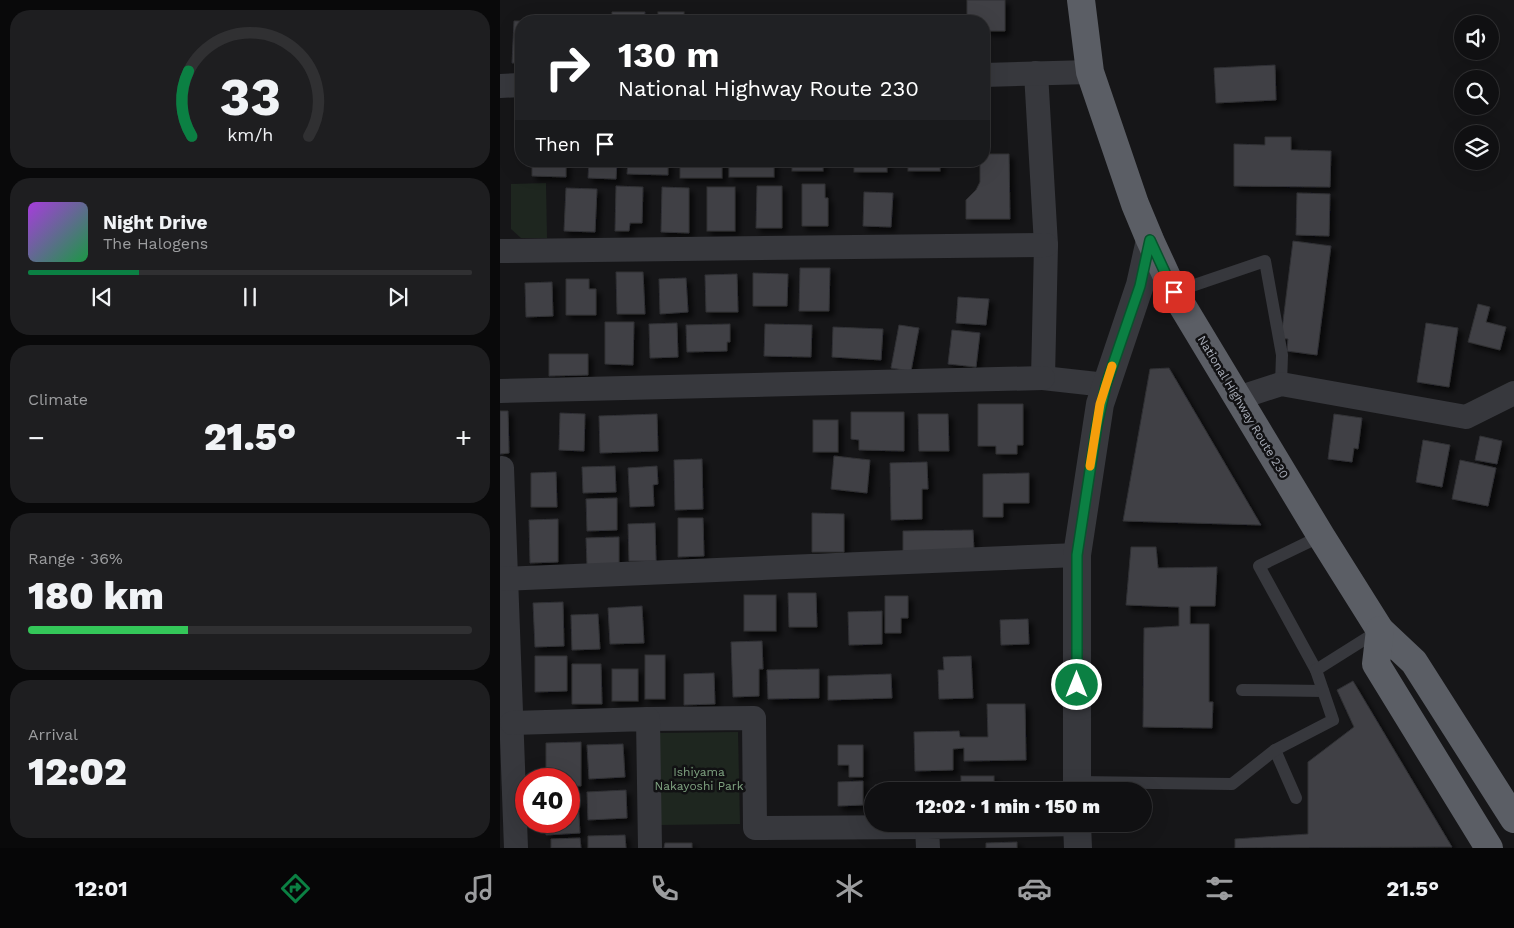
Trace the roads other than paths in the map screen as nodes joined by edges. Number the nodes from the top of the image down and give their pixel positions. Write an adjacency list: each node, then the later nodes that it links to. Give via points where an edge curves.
1 (1081, 0): 2 (highway, National Highway Route 230)
2 (1090, 72): 3 (street); 7 (highway, National Highway Route 230)
3 (1036, 73): 4 (street); 8 (street)
4 (990, 75)
5 (515, 85): 6 (street)
6 (500, 86)
7 (1150, 240): 10 (highway, National Highway Route 230); 13 (street, via 1140,286)
8 (1046, 245): 9 (street); 11 (street)
9 (500, 251)
10 (1174, 292): 12 (lane, via 1265,261 1282,356); 16 (highway, National Highway Route 230)
11 (1043, 378): 13 (street); 14 (street)
12 (1281, 384): 15 (street, via 1466,416); 16 (street)
13 (1106, 385): 19 (street)
14 (500, 391)
15 (1514, 393)
16 (1238, 398): 18 (highway, National Highway Route 230)
17 (502, 468): 20 (street)
18 (1321, 536): 21 (highway, National Highway Route 230); 22 (lane, via 1259,566)
19 (1077, 555): 20 (street); 28 (street)
20 (503, 578): 26 (street)
21 (1380, 630): 22 (lane); 31 (highway, National Highway Route 230, via 1414,662); 38 (highway, via 1376,664)
22 (1316, 670): 24 (lane)
23 (1242, 690): 24 (lane)
24 (1323, 691): 27 (lane, via 1333,720)
25 (648, 719): 26 (street); 34 (street, via 754,718 755,828); 36 (street)
26 (512, 723): 35 (street)
27 (1275, 750): 29 (lane, via 1232,784); 30 (lane)
28 (1077, 782)
29 (1152, 786)
30 (1296, 798)
31 (1514, 819)
32 (985, 832): 34 (street)
33 (1077, 832): 37 (street)
34 (927, 837)
35 (516, 848)
36 (650, 848)
37 (1078, 848)
38 (1489, 848)

